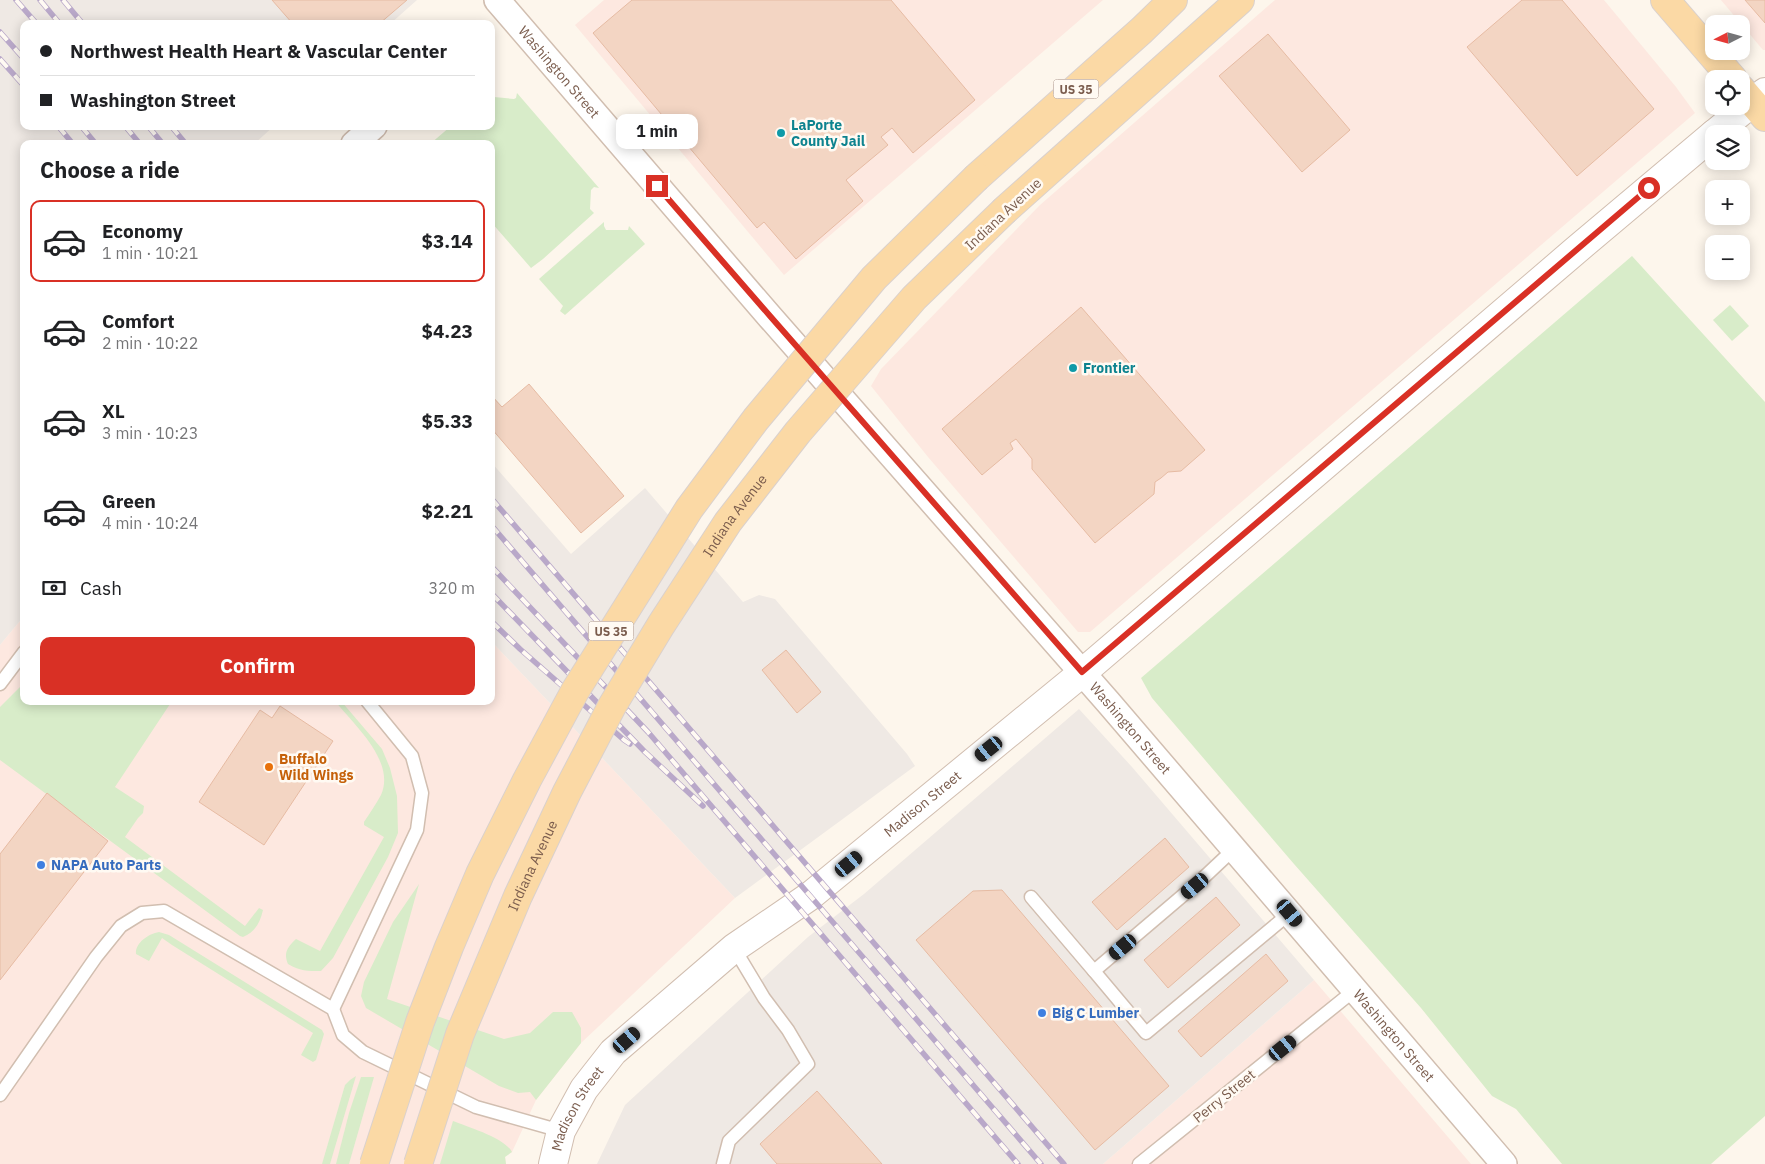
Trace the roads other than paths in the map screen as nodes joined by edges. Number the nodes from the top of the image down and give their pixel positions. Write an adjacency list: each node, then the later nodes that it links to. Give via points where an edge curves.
1 (1173, 0): 24 (main road, US 35, bridge, via 976,177 874,278 756,419 689,509 575,691 480,874 420,1022)
2 (1240, 0): 25 (main road, Indiana Avenue / US 35, bridge, via 1005,210 914,298 798,432 728,522 607,715 567,792 518,896 460,1034)
3 (1665, 0): 5 (main road)
4 (503, 8): 12 (street, Washington Street)
5 (1724, 70)
6 (1756, 100): 7 (street, Madison Street)
7 (1725, 125)
8 (370, 130): 9 (street)
9 (358, 140)
10 (1705, 142): 12 (street, Madison Street)
11 (20, 657): 13 (lane)
12 (1082, 672): 15 (street, Washington Street); 18 (street, Madison Street, via 810,896)
13 (0, 684)
14 (370, 705): 21 (lane, via 412,756 422,794 417,830)
15 (1234, 849): 17 (street, Washington Street); 19 (lane)
16 (1031, 897): 19 (lane)
17 (1290, 913): 19 (lane, via 1146,1033); 20 (street, Washington Street)
18 (734, 948): 23 (street, Madison Street, via 613,1052 584,1089); 27 (lane, via 808,1064 729,1141)
19 (1094, 971)
20 (1356, 989): 28 (lane, Perry Street); 29 (street, Washington Street)
21 (333, 1009): 22 (lane, via 164,911 142,913 121,926 96,957); 23 (lane, via 343,1035 363,1052 476,1107)
22 (0, 1095)
23 (561, 1131): 26 (street, Madison Street)
24 (374, 1164)
25 (418, 1164)
26 (553, 1164)
27 (723, 1164)
28 (1139, 1164)
29 (1504, 1164)

